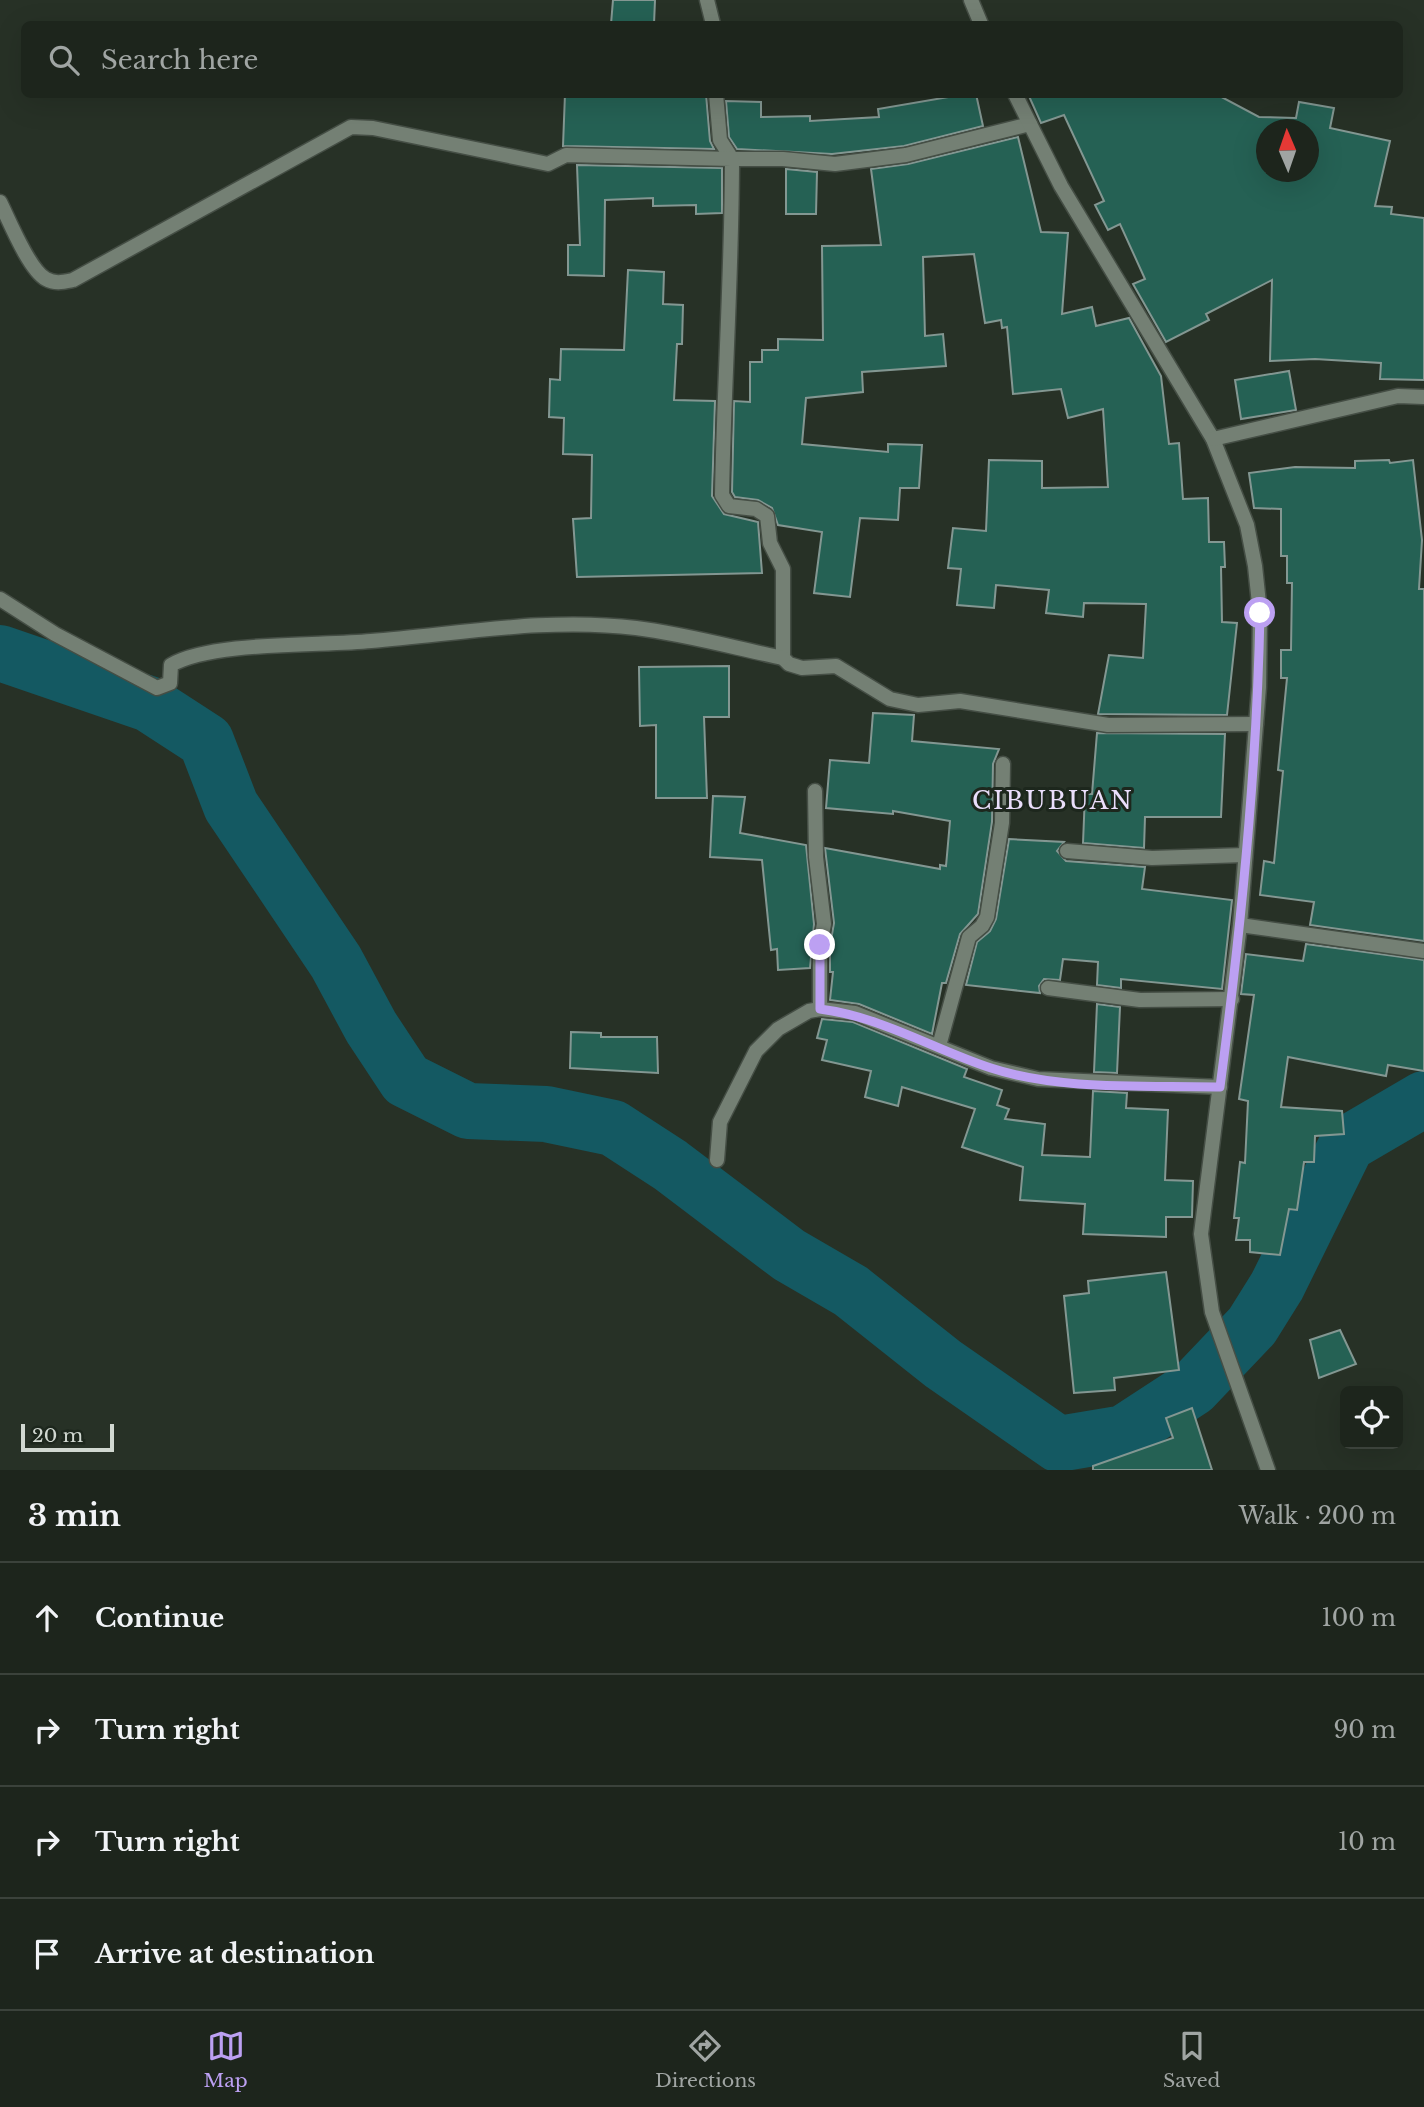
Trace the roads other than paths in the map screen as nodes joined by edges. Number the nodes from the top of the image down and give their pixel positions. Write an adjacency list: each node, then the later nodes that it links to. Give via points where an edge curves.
1 (708, 0): 3 (street)
2 (971, 0): 4 (street)
3 (712, 21)
4 (980, 21)
5 (716, 98): 8 (street, via 720,139)
6 (1017, 98): 7 (street)
7 (1030, 124): 8 (street, via 906,155 835,164); 11 (street, via 1061,187)
8 (732, 159): 9 (street, via 566,155 548,164 351,127 73,280 55,283 34,267); 13 (street, via 722,495 730,506 756,509 767,516 770,543 783,569)
9 (0, 202)
10 (1424, 397): 11 (street, via 1398,396)
11 (1213, 439): 14 (street, via 1247,525 1255,566 1260,613)
12 (0, 599): 13 (street, via 157,688 170,683 171,666 186,657 503,627 638,628)
13 (783, 657): 14 (street, via 802,668 836,666 890,699 918,705 960,701 1108,725)
14 (1256, 724): 18 (street)
15 (1003, 764): 24 (street, via 1002,823 987,917 969,937)
16 (815, 791): 23 (street, via 824,924)
17 (1067, 851): 18 (street, via 1152,858)
18 (1245, 855): 19 (street)
19 (1240, 925): 20 (street); 22 (street)
20 (1424, 951)
21 (1048, 988): 22 (street, via 1140,1000)
22 (1232, 999): 25 (street)
23 (820, 1009): 24 (street, via 855,1013); 26 (street, via 778,1029 756,1051 719,1122)
24 (939, 1046): 25 (street, via 991,1068 1038,1079)
25 (1220, 1087): 27 (street, via 1201,1234 1212,1312)
26 (717, 1160)
27 (1268, 1470)

